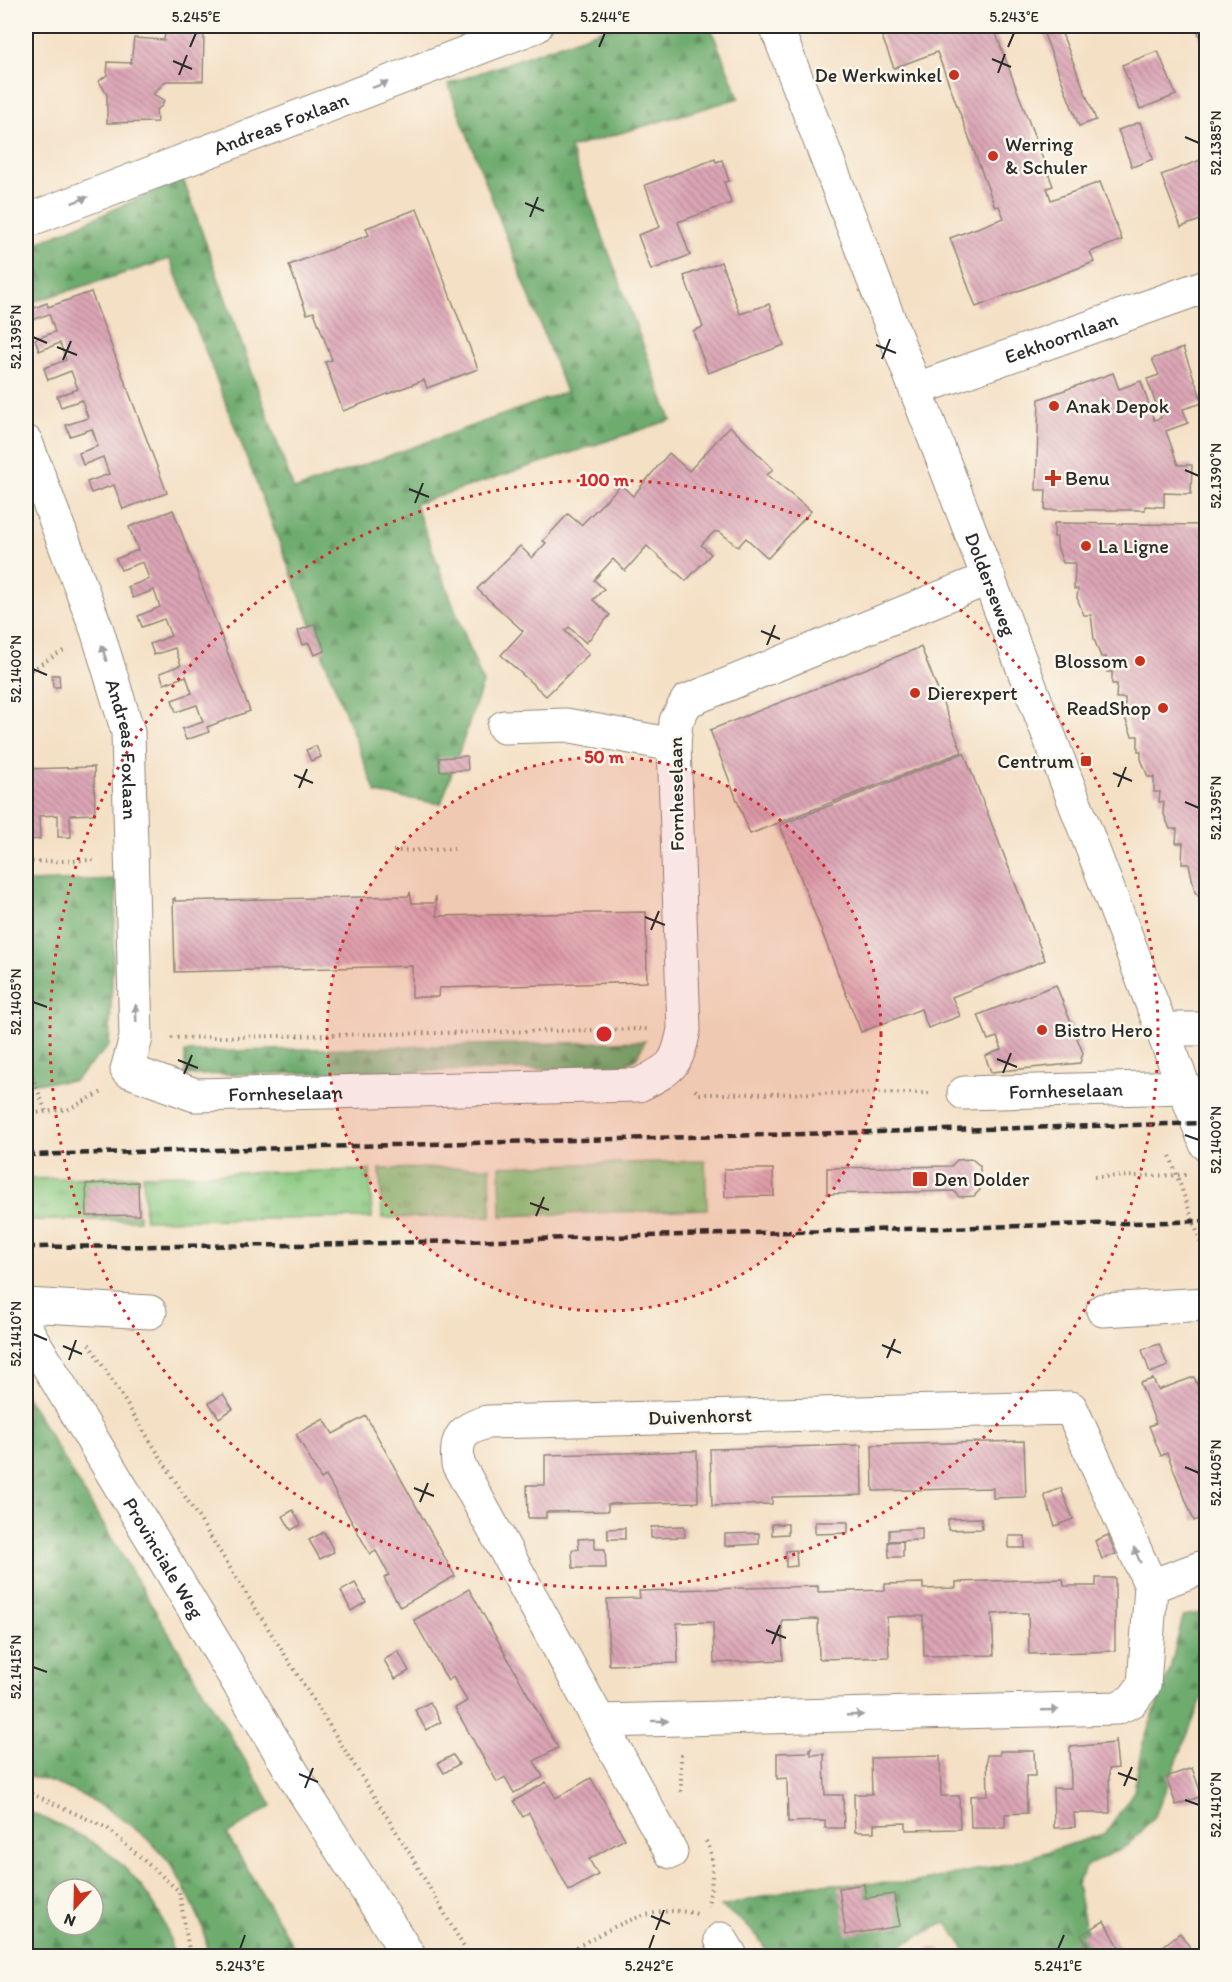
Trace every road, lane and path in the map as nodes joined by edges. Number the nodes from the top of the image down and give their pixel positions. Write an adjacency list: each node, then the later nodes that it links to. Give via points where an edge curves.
1 (536, 26): 3 (street, Andreas Foxlaan, one-way to 1)
2 (776, 26): 5 (street, Dolderseweg)
3 (26, 221)
4 (1206, 286): 5 (street, Eekhoornlaan)
5 (917, 389): 7 (street, Dolderseweg)
6 (26, 442): 8 (street, Andreas Foxlaan)
7 (989, 578): 13 (street, Fornheselaan, via 687,701 676,721); 21 (street, Dolderseweg)
8 (97, 630): 10 (path); 16 (street, Andreas Foxlaan, one-way to 8, via 128,732)
9 (26, 658): 10 (path)
10 (32, 669): 11 (path)
11 (26, 673)
12 (504, 727): 13 (street, via 566,725)
13 (674, 745): 20 (street, Fornheselaan)
14 (454, 849): 15 (path)
15 (393, 851)
16 (132, 860): 17 (path); 23 (street, Andreas Foxlaan, one-way to 16)
17 (26, 862)
18 (1206, 943): 19 (path)
19 (1200, 945)
20 (684, 1029): 23 (path); 26 (street, Fornheselaan, via 680,1051)
21 (1161, 1029): 22 (street); 27 (street, Dolderseweg)
22 (1206, 1029)
23 (136, 1038): 25 (street, Andreas Foxlaan)
24 (26, 1059): 29 (path)
25 (127, 1070): 26 (street, Fornheselaan, via 195,1095 639,1085); 29 (path, via 92,1099 69,1109)
26 (669, 1070): 28 (path, via 699,1094)
27 (1185, 1087): 28 (street, Fornheselaan); 32 (street, Dolderseweg)
28 (964, 1093)
29 (46, 1112): 30 (path)
30 (26, 1113)
31 (1166, 1145): 33 (path)
32 (1201, 1159): 33 (path)
33 (1176, 1176): 34 (path); 35 (path)
34 (1094, 1177)
35 (1206, 1257)
36 (1206, 1304): 38 (street)
37 (26, 1305): 39 (street)
38 (1103, 1310)
39 (150, 1312)
40 (26, 1329): 46 (street, Provinciale Weg)
41 (85, 1338): 56 (path, via 409,1852)
42 (1206, 1566): 43 (street)
43 (1151, 1586): 44 (street, Duivenhorst, one-way to 43, via 1117,1708 1132,1701 1144,1685); 45 (street, Duivenhorst, one-way to 45, via 1071,1408 499,1422 474,1426 461,1435 456,1448 458,1464)
44 (681, 1720): 45 (street, Duivenhorst, one-way to 44); 48 (path)
45 (602, 1721): 50 (street, Duivenhorst)
46 (301, 1787): 54 (street, Provinciale Weg); 55 (street, Provinciale Weg)
47 (26, 1791): 53 (path, via 107,1828 179,1891)
48 (681, 1797)
49 (702, 1833): 51 (path, via 712,1851)
50 (671, 1851)
51 (708, 1904)
52 (725, 1948): 57 (path, via 704,1917 659,1911 609,1929)
53 (190, 1956)
54 (392, 1956)
55 (409, 1956)
56 (469, 1956)
57 (561, 1956)

